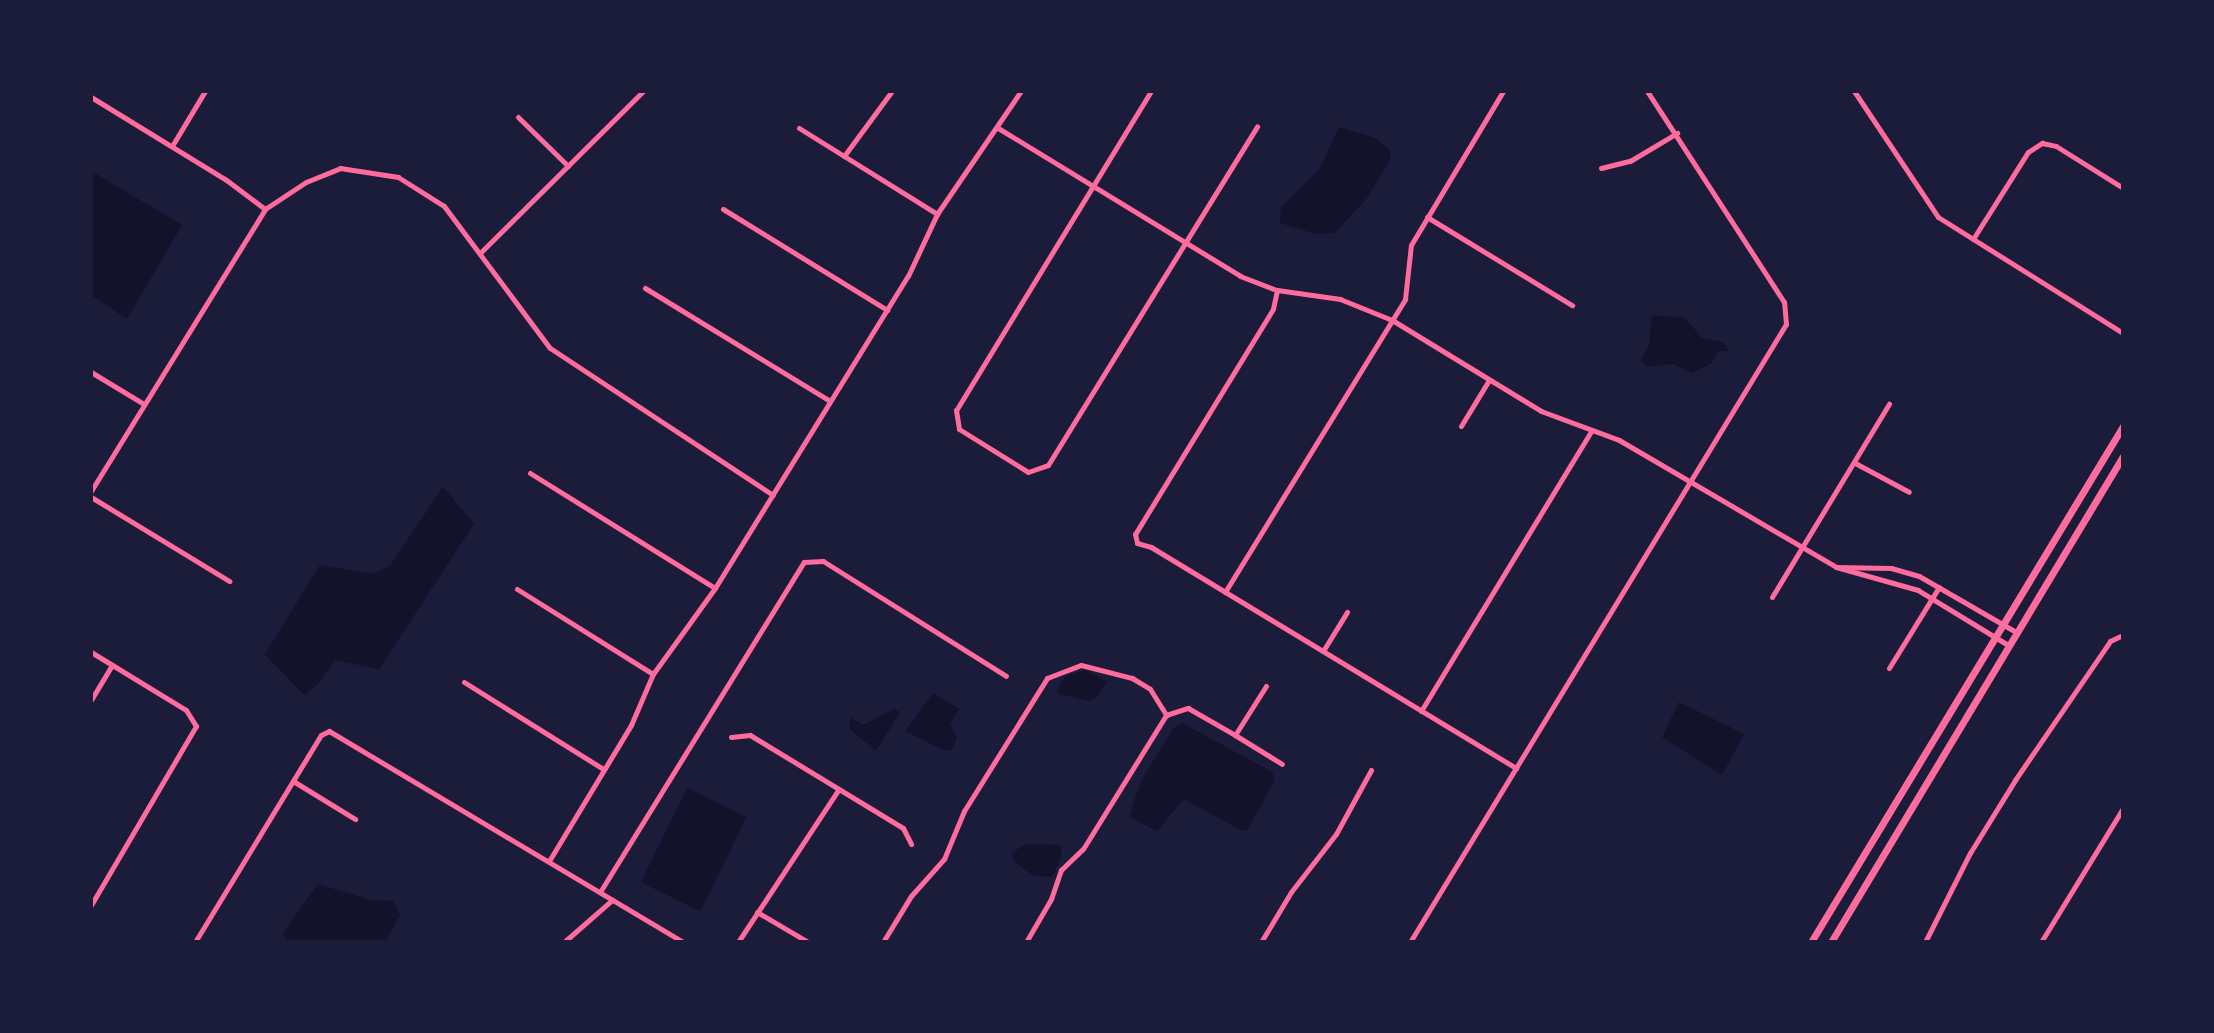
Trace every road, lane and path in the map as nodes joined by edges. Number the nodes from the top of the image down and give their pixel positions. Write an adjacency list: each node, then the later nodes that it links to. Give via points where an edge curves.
1 (205, 91): 15 (street)
2 (643, 91): 17 (street)
3 (892, 91): 16 (street)
4 (1020, 91): 13 (street)
5 (1151, 91): 19 (street)
6 (1503, 91): 24 (street)
7 (1647, 91): 14 (street)
8 (1854, 91): 25 (street, via 1938,217)
9 (91, 97): 15 (street)
10 (518, 117): 17 (street)
11 (1257, 126): 26 (street)
12 (799, 128): 16 (street)
13 (998, 128): 19 (street); 23 (street)
14 (1676, 132): 18 (street, via 1630,161); 45 (street, via 1784,302 1787,324)
15 (172, 146): 21 (street)
16 (844, 156): 23 (street)
17 (568, 166): 27 (street)
18 (1601, 168)
19 (1093, 186): 26 (street); 26 (street, via 956,410 959,429 1028,471 1048,465)
20 (2123, 188): 25 (street, via 2056,146 2042,143 2028,152)
21 (265, 209): 27 (street, via 306,182 340,168 398,177 444,206); 37 (street)
22 (723, 209): 31 (street)
23 (937, 214): 31 (street)
24 (1427, 217): 30 (street); 32 (street, via 1411,245 1409,287)
25 (1973, 239): 33 (street)
26 (1185, 243): 29 (street, via 1240,276)
27 (480, 253): 48 (street, via 550,348)
28 (645, 288): 36 (street)
29 (1277, 290): 32 (street, via 1340,299); 56 (street, via 1273,309 1135,534 1137,543)
30 (1572, 305)
31 (887, 310): 36 (street)
32 (1392, 320): 35 (street); 56 (street)
33 (2123, 333)
34 (91, 372): 37 (street)
35 (1489, 380): 39 (street); 41 (street, via 1541,411)
36 (830, 401): 48 (street)
37 (144, 404): 46 (street)
38 (1889, 404): 43 (street)
39 (1461, 426)
40 (2123, 426): 60 (main road)
41 (1591, 431): 45 (street, via 1619,440); 74 (street)
42 (2123, 456): 61 (main road)
43 (1855, 463): 47 (street); 50 (street)
44 (530, 473): 54 (street)
45 (1690, 483): 50 (street); 79 (street)
46 (91, 491)
47 (1909, 492)
48 (773, 495): 54 (street)
49 (91, 497): 52 (street)
50 (1801, 550): 51 (street); 57 (street)
51 (1836, 567): 53 (street, via 1891,568); 58 (street, via 1905,584)
52 (229, 581)
53 (1939, 586): 58 (street); 60 (street)
54 (715, 588): 69 (street)
55 (517, 589): 69 (street)
56 (1225, 592): 66 (street)
57 (1772, 597)
58 (1932, 598): 63 (street); 68 (street)
59 (1347, 612): 66 (street)
60 (2001, 623): 61 (street); 63 (main road)
61 (2016, 632): 64 (main road)
62 (2123, 635): 103 (street, via 2110,641 2066,712 2015,780)
63 (1993, 636): 64 (street); 101 (main road)
64 (2008, 645): 102 (main road)
65 (91, 652): 67 (street)
66 (1323, 652): 74 (street)
67 (112, 666): 73 (street); 90 (street, via 186,710 196,726)
68 (1889, 668)
69 (653, 674): 80 (street, via 631,725)
70 (1006, 676): 88 (street, via 823,561 804,562)
71 (464, 682): 80 (street)
72 (1266, 686): 76 (street)
73 (91, 700)
74 (1421, 711): 79 (street)
75 (1166, 715): 76 (street, via 1188,708); 97 (street, via 1150,689 1132,678 1081,665 1047,678 964,811 944,859 911,896); 98 (street, via 1083,849 1061,870 1051,899)
76 (1235, 735): 78 (street)
77 (731, 737): 83 (street, via 750,735)
78 (1282, 764)
79 (1517, 768): 100 (street)
80 (603, 769): 87 (street)
81 (1371, 770): 99 (street, via 1336,834 1291,892)
82 (293, 782): 85 (street); 87 (street, via 321,735 339,733); 92 (street)
83 (839, 789): 86 (street, via 903,828); 91 (street)
84 (2123, 808): 104 (street)
85 (355, 819)
86 (911, 844)
87 (549, 861): 88 (street)
88 (600, 892): 89 (street)
89 (612, 900): 93 (street); 94 (street)
90 (91, 905)
91 (757, 912): 95 (street); 96 (street)
92 (195, 942)
93 (564, 942)
94 (682, 942)
95 (738, 942)
96 (808, 942)
97 (883, 942)
98 (1026, 942)
99 (1261, 942)
100 (1410, 942)
101 (1811, 942)
102 (1831, 942)
103 (1924, 942)
104 (2041, 942)

